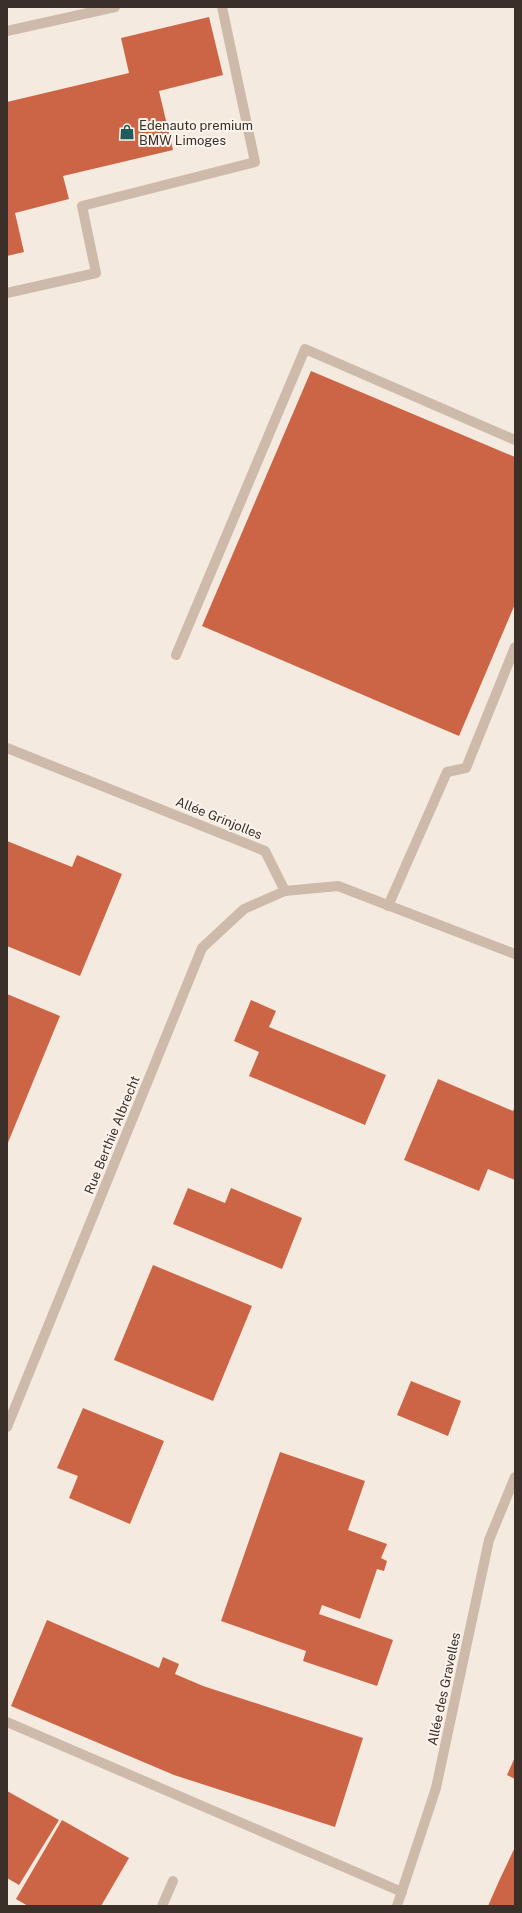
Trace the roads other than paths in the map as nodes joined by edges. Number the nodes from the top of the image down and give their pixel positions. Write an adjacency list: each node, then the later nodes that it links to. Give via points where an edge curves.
1 (114, 7): 3 (street)
2 (222, 7): 4 (street, via 255,162 82,206 96,273)
3 (7, 31)
4 (7, 293)
5 (515, 440): 7 (street, via 305,349)
6 (515, 647): 10 (street, via 466,768 447,772)
7 (176, 655)
8 (7, 748): 9 (street, Allée Grinjolles, via 265,851)
9 (285, 891): 10 (street, via 338,886); 12 (street, Rue Berthie Albrecht, via 244,909 202,948)
10 (388, 906): 11 (street)
11 (515, 954)
12 (7, 1427)
13 (515, 1477): 16 (street, Allée des Gravelles, via 489,1540 436,1788)
14 (7, 1722): 16 (street)
15 (173, 1881): 17 (street)
16 (402, 1892): 18 (street, Allée des Gravelles)
17 (162, 1906)
18 (397, 1906)

